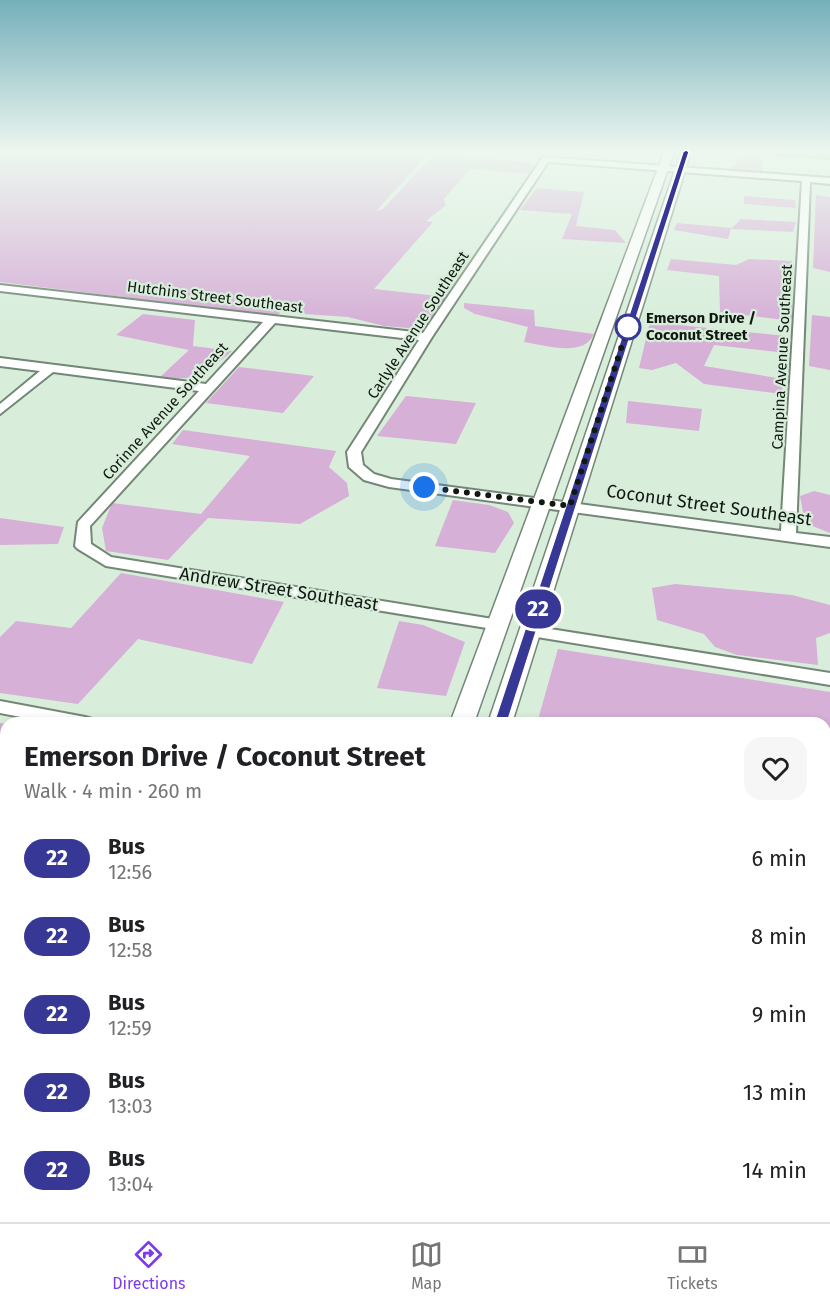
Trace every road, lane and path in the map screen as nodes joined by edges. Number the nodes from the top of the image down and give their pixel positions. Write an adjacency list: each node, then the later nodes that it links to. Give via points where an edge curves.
1 (512, 209): 7 (street, Carlyle Avenue Southeast)
2 (648, 209): 13 (street)
3 (667, 209): 14 (street)
4 (804, 209): 16 (street, Campina Avenue Southeast)
5 (0, 288): 6 (street, Hutchins Street Southeast)
6 (272, 319): 7 (street, Hutchins Street Southeast); 10 (street, Corinne Avenue Southeast)
7 (426, 337): 12 (street, Carlyle Avenue Southeast, via 354,452 356,468)
8 (0, 362): 9 (street)
9 (49, 369): 10 (street); 11 (street)
10 (208, 388): 15 (street, Corinne Avenue Southeast)
11 (0, 410)
12 (369, 477): 13 (street, Coconut Street Southeast, via 389,483)
13 (541, 502): 14 (street, Coconut Street Southeast); 18 (street)
14 (570, 506): 16 (street, Coconut Street Southeast); 19 (street)
15 (83, 525): 18 (street, Andrew Street Southeast, via 83,546 106,561)
16 (788, 536): 17 (street, Coconut Street Southeast)
17 (830, 542)
18 (499, 625): 23 (street)
19 (531, 631): 20 (street); 24 (street)
20 (830, 679)
21 (0, 706): 22 (street)
22 (55, 717)
23 (464, 717)
24 (502, 717)

